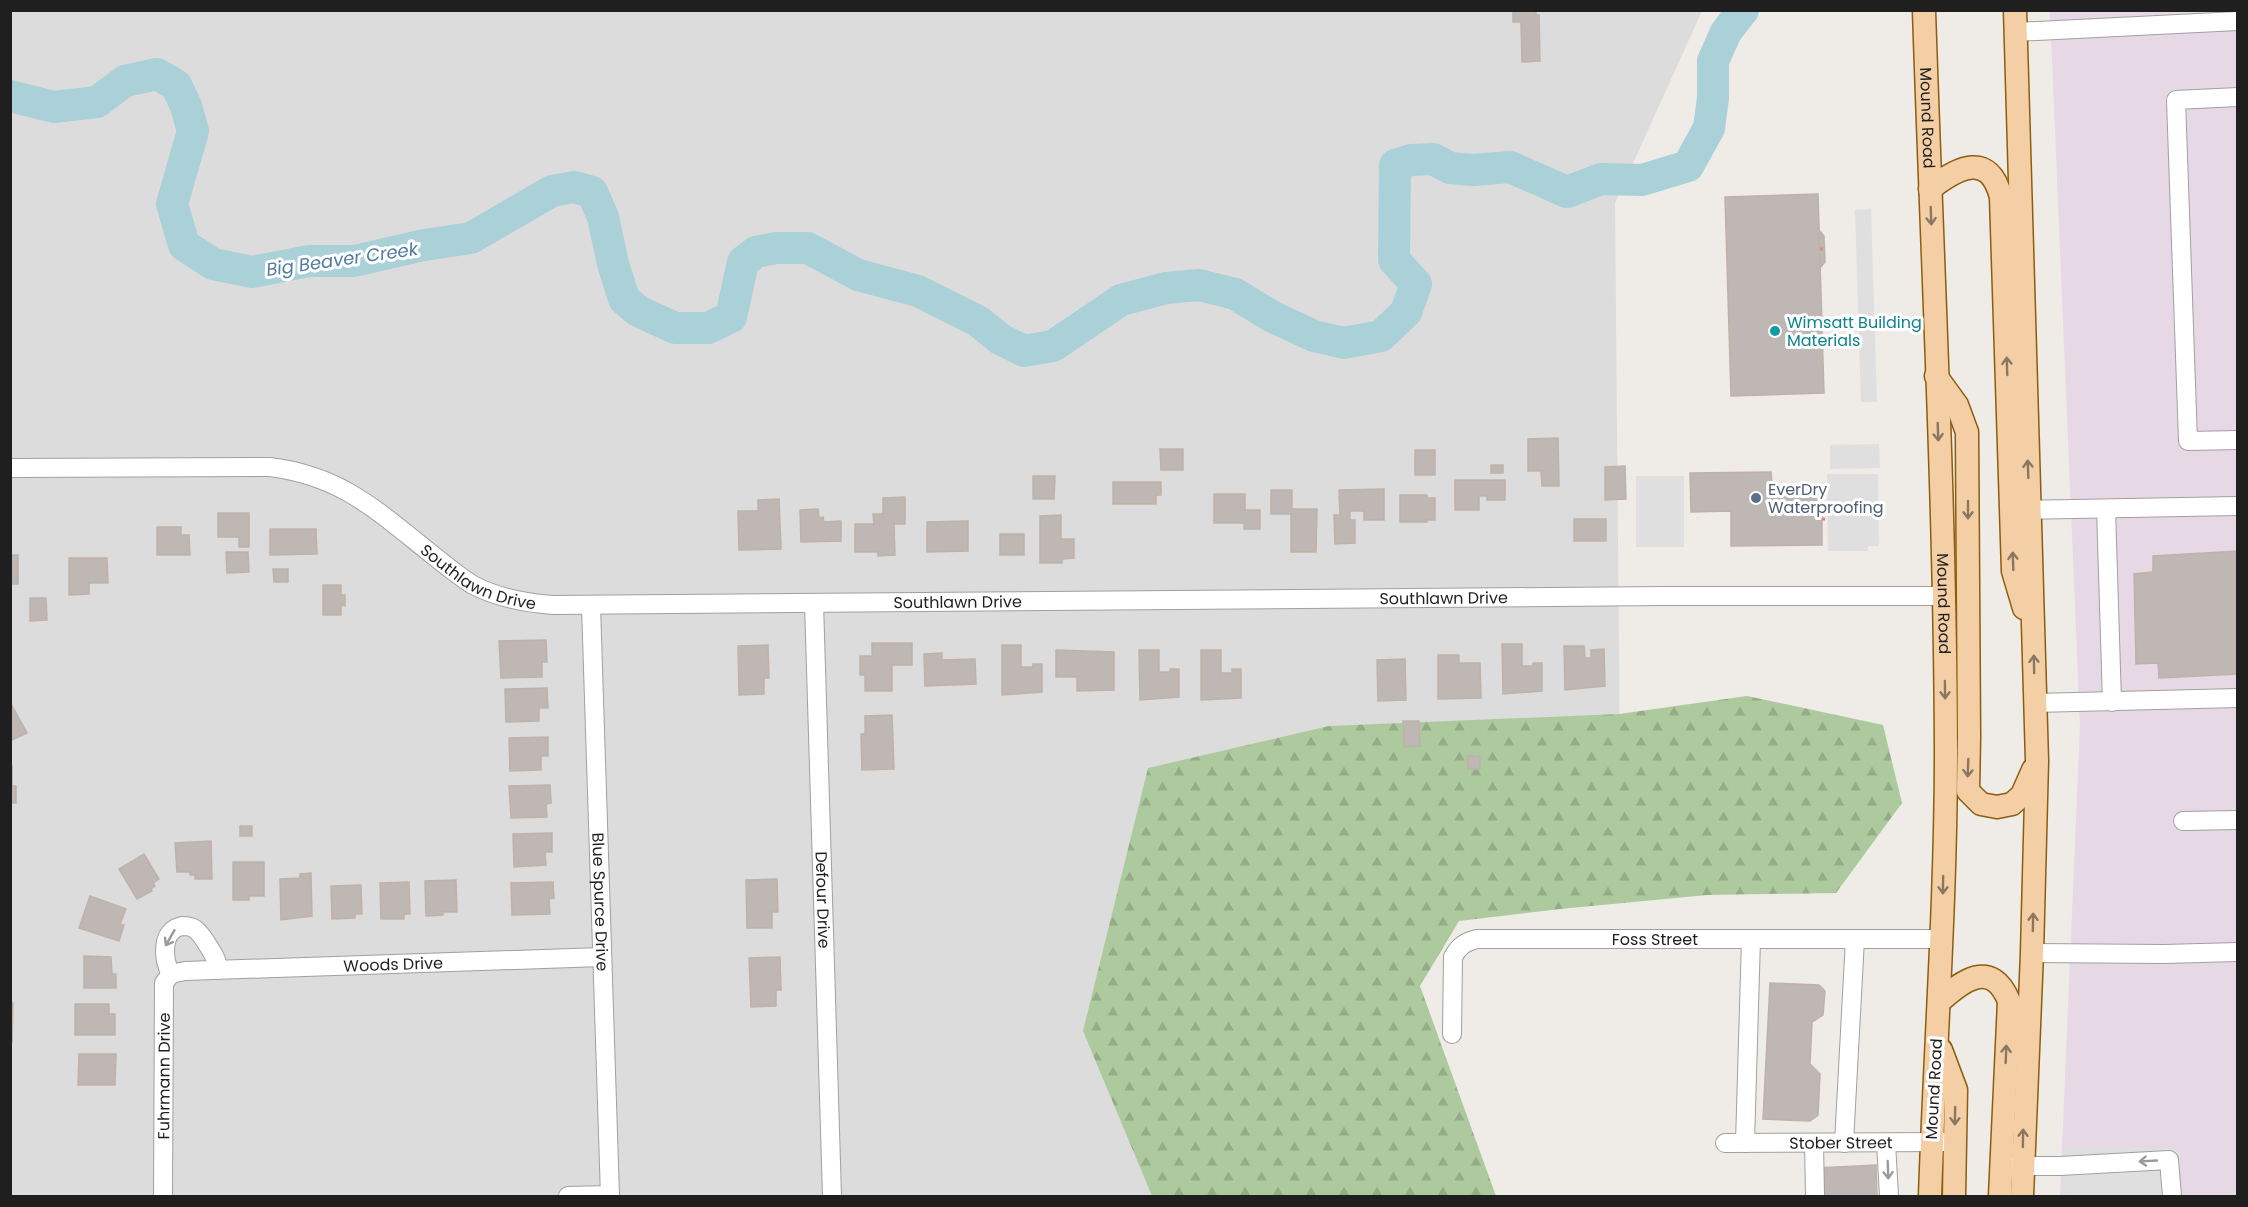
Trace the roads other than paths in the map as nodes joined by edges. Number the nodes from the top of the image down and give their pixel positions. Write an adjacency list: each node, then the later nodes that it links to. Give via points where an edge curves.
1 (1924, 10): 5 (main road, Mound Road)
2 (2015, 21): 3 (street); 11 (main road, one-way to 2)
3 (2238, 21)
4 (2238, 97): 7 (street, via 2176,100 2188,441)
5 (1930, 189): 6 (main road, Mound Road, one-way to 6); 11 (main road, one-way to 5, via 1998,184 1989,172 1973,167 1946,176)
6 (1936, 376): 12 (main road, Mound Road, one-way to 12); 18 (main road, one-way to 18, via 1957,405 1967,432 1968,791 1981,804 2012,804 2022,795)
7 (2238, 440)
8 (10, 468): 14 (street, Southlawn Drive, via 270,467 309,474 360,499 473,585 526,603)
9 (2238, 506): 10 (street)
10 (2106, 508): 11 (street); 16 (street)
11 (2020, 510): 17 (main road, one-way to 11, via 2033,638)
12 (1944, 596): 13 (street, Southlawn Drive); 23 (main road, Mound Road, one-way to 23)
13 (814, 603): 14 (street, Southlawn Drive); 43 (street, Defour Drive)
14 (591, 606): 26 (street, Blue Spurce Drive)
15 (2238, 698): 16 (street)
16 (2112, 702): 17 (street)
17 (2035, 703): 18 (main road)
18 (2037, 761): 25 (main road, one-way to 18)
19 (2238, 820): 20 (street)
20 (2183, 822)
21 (1751, 939): 22 (street, Foss Street); 30 (street, Foss Street, via 1491,938 1466,942 1452,957); 34 (street)
22 (1856, 939): 23 (street, Foss Street); 36 (street)
23 (1942, 939): 29 (main road, Mound Road)
24 (2238, 952): 25 (street)
25 (2032, 953): 39 (main road, one-way to 25)
26 (602, 957): 27 (street, Woods Drive); 40 (street, Blue Spurce Drive)
27 (218, 970): 28 (street, Woods Drive); 28 (street, one-way to 28, via 216,960 195,928 183,926 171,933 165,947 166,963)
28 (178, 972): 41 (street, Fuhrmann Drive, via 164,983)
29 (1939, 1002): 31 (main road, Mound Road); 39 (main road, one-way to 29, via 2009,1000 2005,990 1987,977 1976,976 1957,985)
30 (1452, 1034)
31 (1937, 1040): 32 (main road, Mound Road); 38 (main road, one-way to 38, via 1956,1090)
32 (1932, 1142): 37 (street, Stober Street); 38 (street, Stober Street); 46 (main road, Mound Road)
33 (1725, 1143): 34 (street, Stober Street)
34 (1745, 1143): 35 (street, Stober Street)
35 (1814, 1143): 36 (street, Stober Street); 44 (street)
36 (1844, 1143): 37 (street, Stober Street)
37 (1887, 1143): 45 (street, one-way to 45)
38 (1954, 1143): 47 (main road)
39 (2012, 1166): 48 (main road); 49 (main road); 50 (street, one-way to 39, via 2169,1160)
40 (610, 1196): 42 (street)
41 (163, 1197)
42 (568, 1197)
43 (832, 1197)
44 (1815, 1197)
45 (1889, 1197)
46 (1930, 1197)
47 (1954, 1197)
48 (2000, 1197)
49 (2022, 1197)
50 (2172, 1197)

